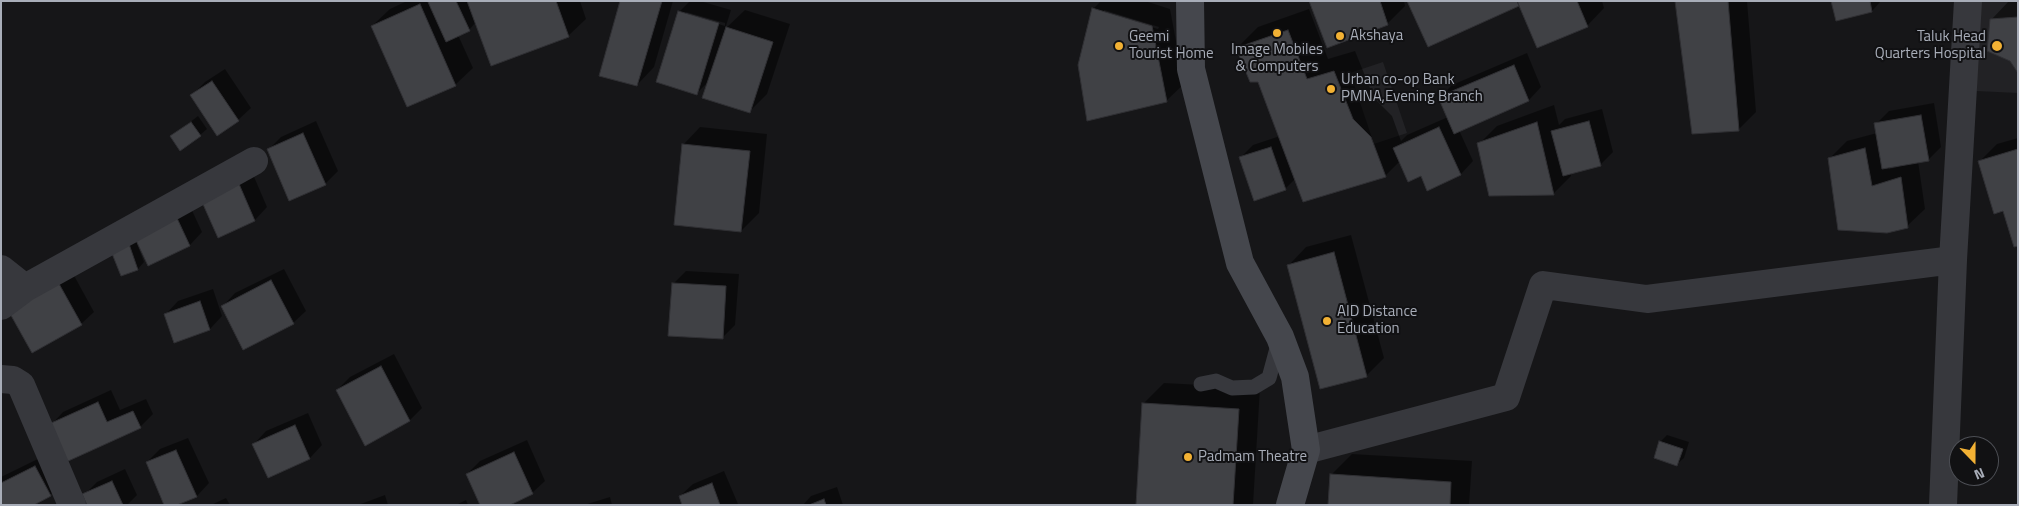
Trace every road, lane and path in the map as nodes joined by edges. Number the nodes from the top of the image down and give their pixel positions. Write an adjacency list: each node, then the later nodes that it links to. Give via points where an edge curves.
1 (1190, 1): 8 (street, via 1191,69 1240,263)
2 (1968, 1): 4 (street)
3 (254, 161): 6 (street)
4 (1953, 260): 11 (street, via 1647,299 1543,285 1506,397); 14 (street)
5 (1, 269): 6 (street)
6 (25, 288): 7 (street)
7 (1, 306)
8 (1280, 337): 10 (lane, via 1268,378 1254,387 1232,388 1216,381); 11 (street, via 1295,377)
9 (1, 379): 12 (street, via 21,385)
10 (1201, 384)
11 (1306, 450): 13 (street)
12 (72, 505)
13 (1290, 505)
14 (1943, 505)

